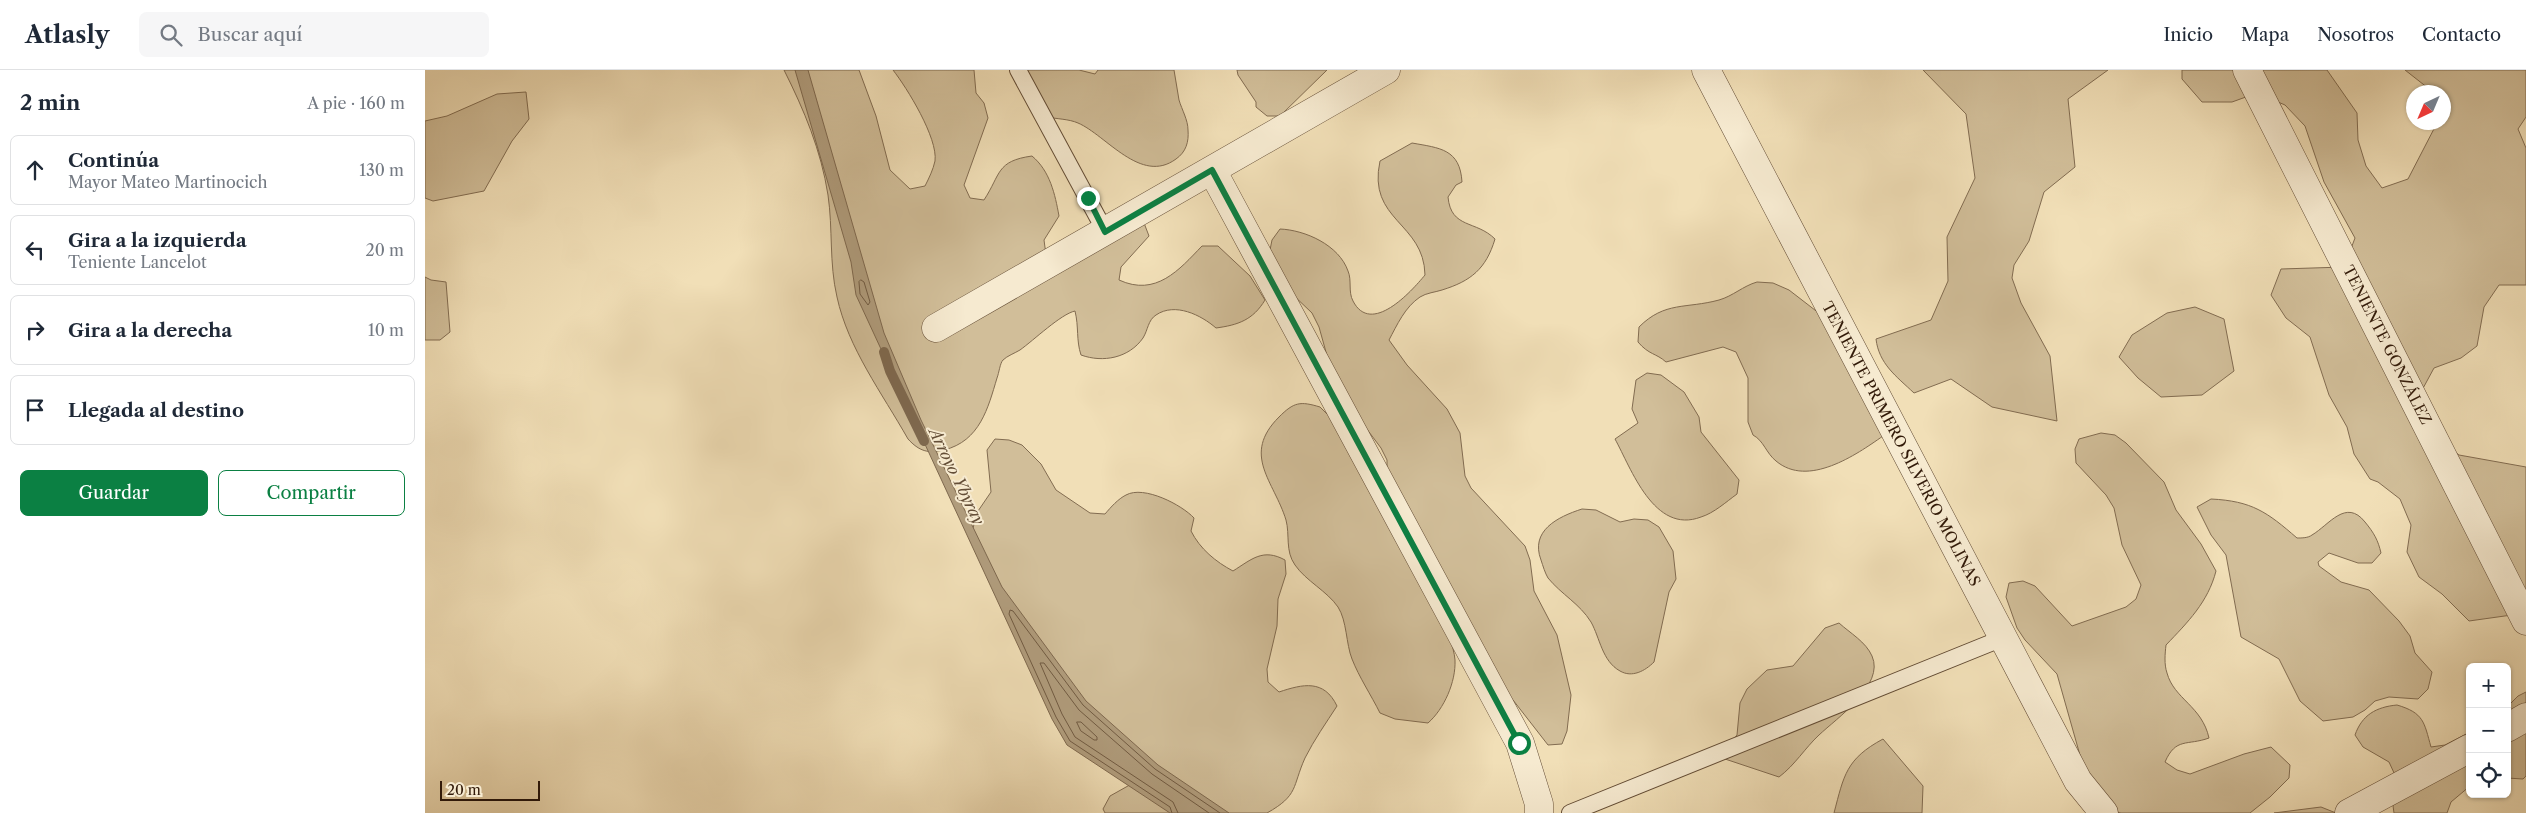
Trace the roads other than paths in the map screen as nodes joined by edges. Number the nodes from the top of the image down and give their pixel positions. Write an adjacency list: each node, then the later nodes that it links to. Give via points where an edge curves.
1 (1018, 70): 6 (lane)
2 (1386, 70): 5 (street)
3 (1706, 70): 9 (street, TENIENTE PRIMERO SILVERIO MOLINAS)
4 (2247, 70): 8 (street, TENIENTE GONZÁLEZ)
5 (1212, 170): 6 (street); 13 (street, via 1519,743)
6 (1105, 232): 7 (street)
7 (936, 328)
8 (2526, 621)
9 (2003, 638): 14 (lane); 15 (street, TENIENTE PRIMERO SILVERIO MOLINAS, via 2079,781)
10 (2526, 718): 11 (street)
11 (2511, 726)
12 (2466, 750): 16 (street)
13 (1539, 813)
14 (1570, 813)
15 (2104, 813)
16 (2349, 813)

